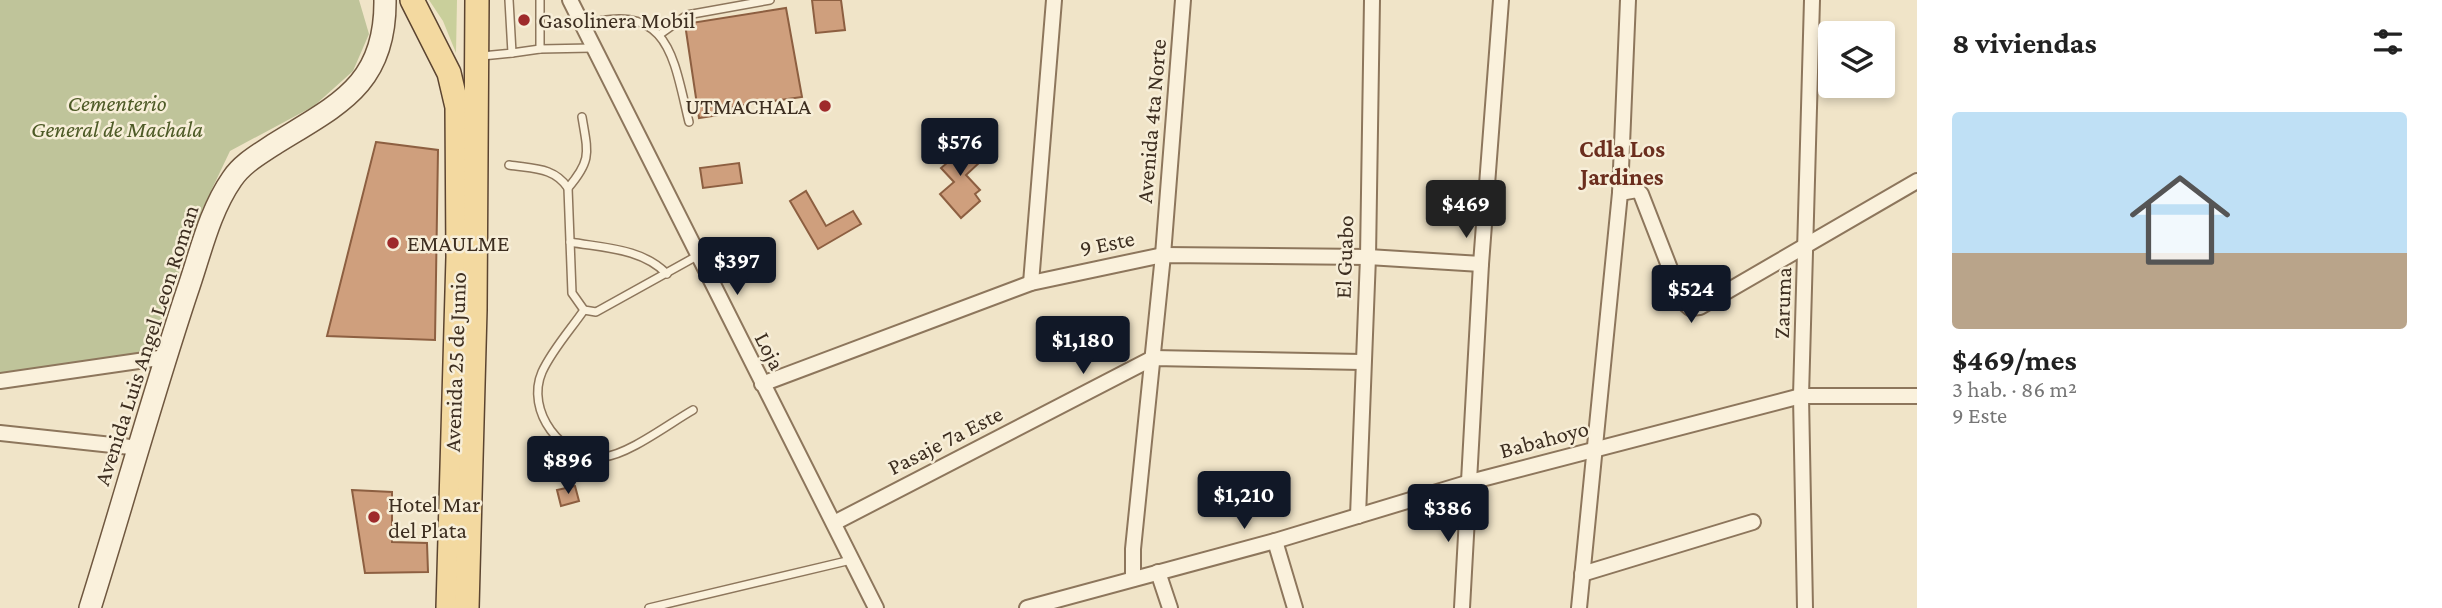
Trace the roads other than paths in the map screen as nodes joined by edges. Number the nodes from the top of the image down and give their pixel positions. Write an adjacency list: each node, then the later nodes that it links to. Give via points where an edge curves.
1 (385, 0): 35 (main road, Avenida Luis Angel Leon Roman, via 380,50 366,78 335,106 250,160 233,177 216,207)
2 (412, 0): 58 (main road, Avenida 25 de Junio, via 449,73 457,107)
3 (477, 0): 19 (main road, Avenida 25 de Junio)
4 (509, 0): 18 (lane)
5 (540, 0): 17 (lane)
6 (570, 0): 14 (street, Loja)
7 (770, 0): 15 (lane, via 687,15)
8 (1054, 0): 33 (street)
9 (1183, 0): 28 (street, Avenida 4ta Norte)
10 (1371, 0): 30 (street, El Guabo)
11 (1501, 0): 31 (street)
12 (1628, 0): 25 (street)
13 (1812, 0): 27 (street, Zaruma)
14 (582, 26): 15 (lane, via 619,16); 16 (street, Loja)
15 (659, 35): 21 (lane, via 670,48)
16 (592, 48): 17 (lane); 29 (street, Loja)
17 (540, 49): 18 (lane)
18 (512, 53): 19 (lane)
19 (477, 56): 59 (main road, Avenida 25 de Junio)
20 (582, 117): 24 (lane, via 588,156 585,168)
21 (689, 122)
22 (509, 165): 24 (lane, via 551,171)
23 (1917, 181): 27 (street)
24 (568, 188): 26 (lane)
25 (1620, 193): 27 (street, via 1637,190 1641,194 1690,308 1700,307); 45 (street)
26 (570, 242): 32 (lane, via 635,253); 34 (lane, via 572,293)
27 (1807, 245): 40 (street, Zaruma)
28 (1163, 254): 30 (street, 9 Este); 33 (street, 9 Este); 36 (street, Avenida 4ta Norte)
29 (697, 256): 32 (lane); 39 (street, Loja)
30 (1368, 257): 31 (street, 9 Este); 37 (street, El Guabo)
31 (1482, 264): 46 (street)
32 (667, 274): 34 (lane, via 596,312)
33 (1031, 283): 39 (street, 9 Este)
34 (584, 310): 42 (lane, via 542,373 538,396 555,439 576,454 604,457 621,452)
35 (166, 357): 38 (street); 44 (main road, Avenida Luis Angel Leon Roman)
36 (1153, 358): 37 (street, Pasaje 7a Este); 49 (street, Pasaje 7a Este); 54 (street, Avenida 4ta Norte)
37 (1362, 362): 47 (street, El Guabo)
38 (0, 381)
39 (762, 384): 49 (street, Loja)
40 (1801, 396): 41 (street, Babahoyo); 45 (street, Babahoyo); 65 (street, Zaruma)
41 (1917, 396)
42 (693, 410)
43 (0, 433): 44 (street)
44 (140, 448): 57 (main road, Avenida Luis Angel Leon Roman)
45 (1594, 450): 46 (street, Babahoyo); 53 (street)
46 (1469, 482): 47 (street, Babahoyo); 63 (street)
47 (1358, 516): 50 (street, Babahoyo)
48 (1753, 522): 53 (street)
49 (834, 523): 51 (street, Loja)
50 (1275, 541): 52 (street, Babahoyo); 62 (street)
51 (851, 560): 55 (lane); 60 (street, Loja)
52 (1158, 572): 54 (street, Babahoyo); 61 (street)
53 (1582, 574): 64 (street)
54 (1133, 579): 56 (street, Babahoyo)
55 (649, 607)
56 (1034, 607)
57 (90, 608)
58 (449, 608)
59 (467, 608)
60 (876, 608)
61 (1170, 608)
62 (1295, 608)
63 (1462, 608)
64 (1579, 608)
65 (1805, 608)

